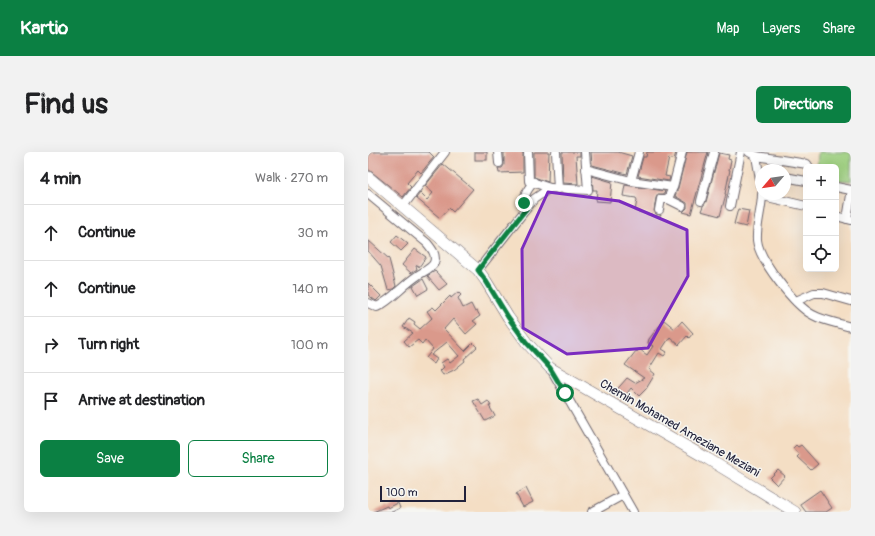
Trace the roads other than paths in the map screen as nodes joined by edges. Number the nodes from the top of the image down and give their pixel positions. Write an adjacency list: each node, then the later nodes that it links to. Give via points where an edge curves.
1 (445, 152): 31 (street)
2 (498, 152): 11 (street)
3 (528, 152): 19 (street, via 529,181)
4 (556, 152): 22 (street)
5 (585, 152): 14 (street)
6 (639, 152): 18 (street)
7 (682, 152): 20 (street)
8 (714, 152): 29 (street)
9 (741, 152): 33 (street)
10 (752, 154): 12 (street); 13 (street)
11 (499, 163)
12 (756, 164)
13 (807, 164)
14 (586, 169): 18 (street); 22 (street, via 588,190)
15 (368, 177): 31 (main road, Chemin Mohamed Ameziane Meziani)
16 (791, 178): 17 (street)
17 (803, 180)
18 (631, 181): 20 (street)
19 (534, 182): 22 (street); 34 (street, via 525,196)
20 (673, 187): 26 (street)
21 (839, 188): 23 (street)
22 (554, 189): 34 (street, via 534,199)
23 (851, 190)
24 (368, 194): 41 (street, via 432,248 435,255 432,266 414,277 380,306)
25 (851, 195): 37 (street)
26 (668, 199): 32 (street); 35 (street, via 661,199)
27 (761, 200): 39 (street, via 757,225 760,252 778,280)
28 (782, 200): 30 (street)
29 (701, 201)
30 (803, 205)
31 (403, 206): 38 (main road, Chemin Mohamed Ameziane Meziani)
32 (682, 206)
33 (730, 206)
34 (526, 209): 38 (street)
35 (659, 210)
36 (839, 217): 37 (street)
37 (849, 220)
38 (478, 270): 43 (main road, Chemin Mohamed Ameziane Meziani, via 526,342)
39 (796, 301): 40 (street, via 814,293 823,293); 42 (street, via 812,315)
40 (851, 301)
41 (368, 304)
42 (851, 326)
43 (550, 368): 44 (street); 47 (main road, Chemin Mohamed Ameziane Meziani)
44 (623, 495): 45 (street); 46 (street)
45 (592, 512)
46 (633, 512)
47 (795, 512)

